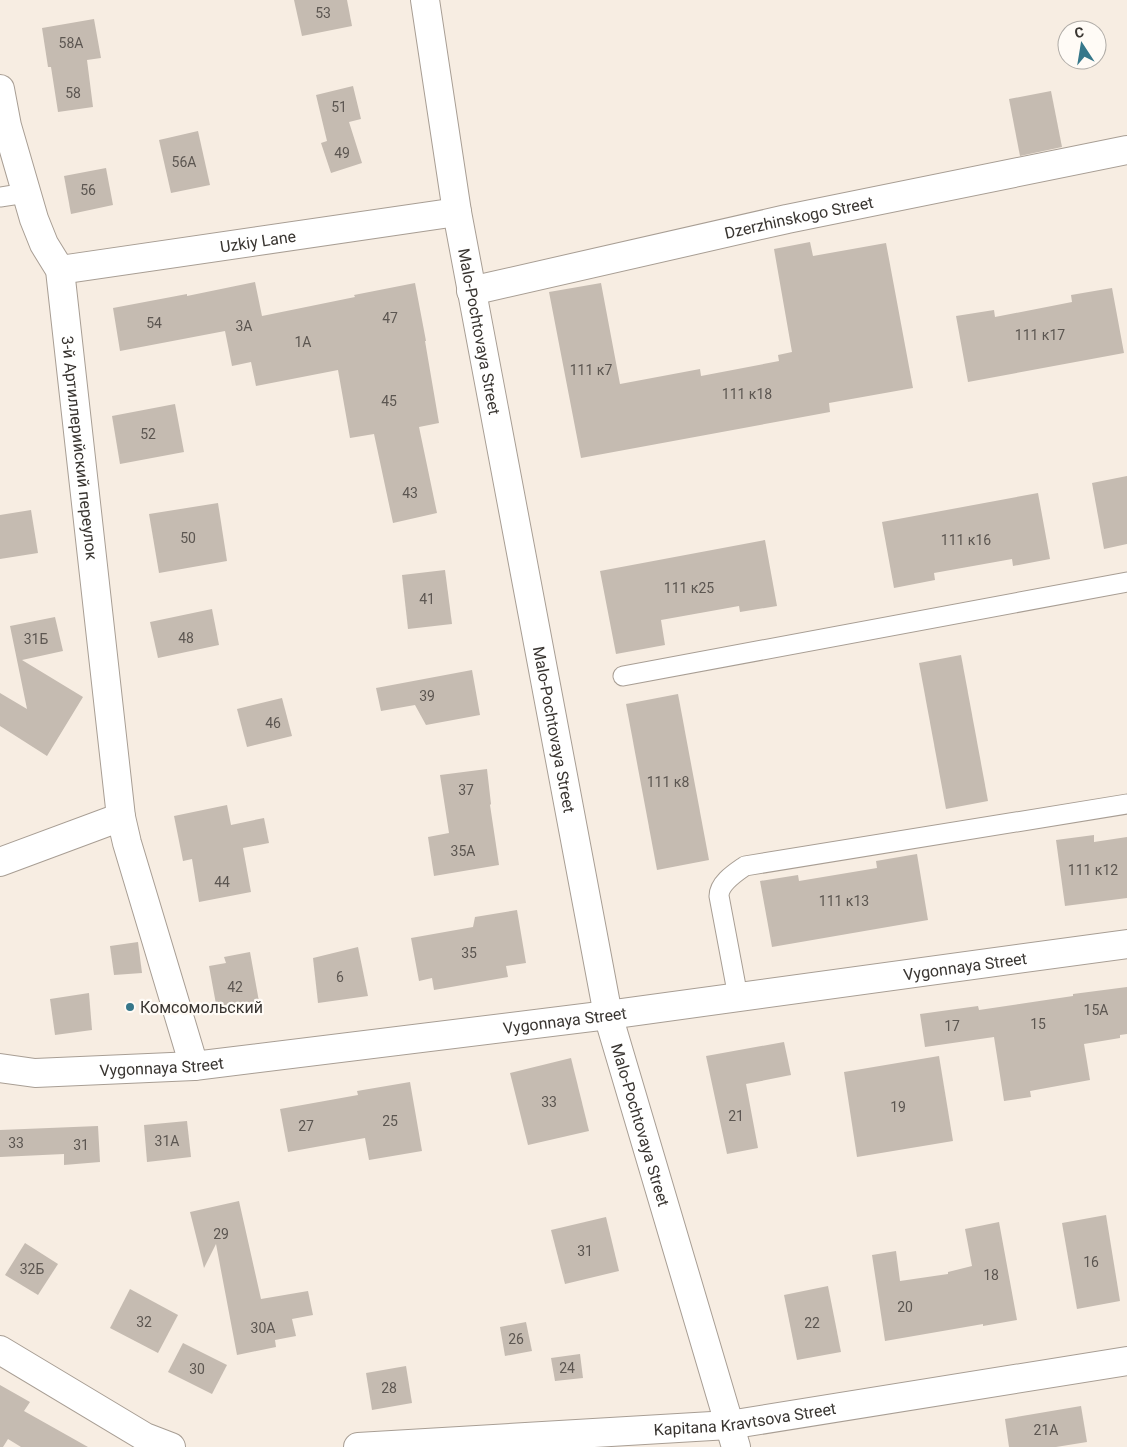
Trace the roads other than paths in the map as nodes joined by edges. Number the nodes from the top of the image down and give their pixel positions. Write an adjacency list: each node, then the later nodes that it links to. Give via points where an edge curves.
1 (425, 0): 5 (street, Malo-Pochtovaya Street)
2 (0, 92): 4 (street, 3-й Артиллерийский переулок, via 7,126)
3 (1127, 150): 7 (street, Dzerzhinskogo Street, via 786,219)
4 (13, 195): 6 (street, 3-й Артиллерийский переулок, via 37,228)
5 (457, 212): 6 (street, Uzkiy Lane); 7 (street, Malo-Pochtovaya Street)
6 (60, 270): 11 (street, 3-й Артиллерийский переулок)
7 (471, 291): 15 (street, Malo-Pochtovaya Street)
8 (1127, 582): 9 (lane)
9 (623, 676)
10 (1127, 804): 14 (lane, via 745,866 719,890)
11 (120, 817): 12 (street); 16 (street, 3-й Артиллерийский переулок)
12 (0, 862)
13 (1127, 944): 14 (street, Vygonnaya Street)
14 (738, 997): 15 (street, Vygonnaya Street)
15 (608, 1015): 16 (street, Vygonnaya Street); 20 (street, Malo-Pochtovaya Street)
16 (194, 1066): 17 (street, Vygonnaya Street, via 35,1073)
17 (0, 1068)
18 (0, 1350): 21 (street)
19 (1127, 1362): 20 (street, Kapitana Kravtsova Street)
20 (729, 1440): 23 (street, Kapitana Kravtsova Street)
21 (143, 1442): 22 (street)
22 (171, 1447)
23 (358, 1447)

